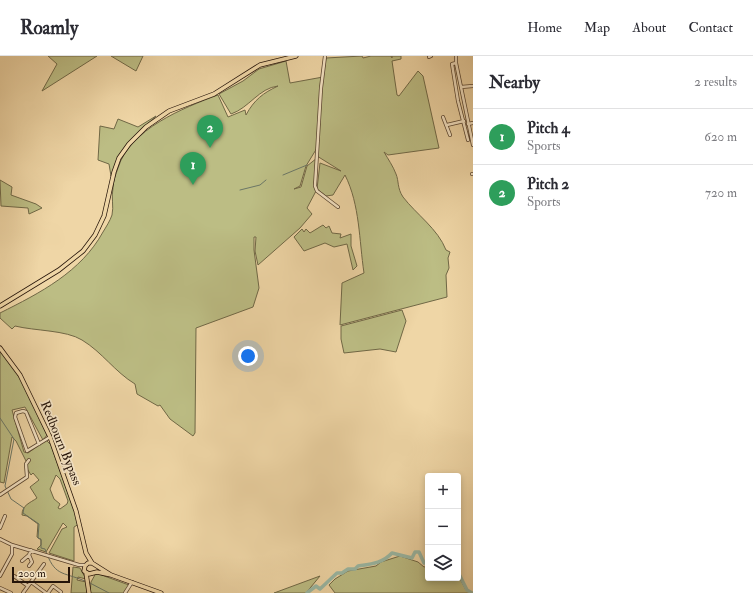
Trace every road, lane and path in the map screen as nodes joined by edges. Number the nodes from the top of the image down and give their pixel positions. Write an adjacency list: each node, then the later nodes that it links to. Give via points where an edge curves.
1 (296, 56): 16 (main road, via 260,65 214,94 169,111 146,127 119,158 104,216 83,250 59,270)
2 (325, 56): 15 (street, via 315,186)
3 (456, 56): 4 (street)
4 (456, 63): 6 (street); 8 (street, via 452,64)
5 (473, 86): 6 (street)
6 (461, 87): 9 (street)
7 (443, 117): 11 (street)
8 (464, 122): 9 (street); 11 (street); 13 (street)
9 (468, 123): 10 (street); 14 (street)
10 (473, 123)
11 (447, 126): 12 (street)
12 (450, 136)
13 (468, 140)
14 (473, 145)
15 (338, 207)
16 (0, 306)
17 (0, 348): 18 (main road, Redbourn Bypass, via 20,375)
18 (50, 437): 19 (street); 27 (main road, Redbourn Bypass, via 76,510)
19 (38, 444): 19 (street, via 26,451 16,413 26,412)
20 (29, 460): 21 (street, via 26,464 27,477)
21 (0, 495)
22 (5, 516): 23 (street)
23 (0, 528)
24 (0, 539): 25 (street)
25 (12, 545): 26 (street); 38 (street, via 12,553)
26 (31, 550): 28 (street); 32 (street)
27 (86, 553): 31 (main road, Redbourn Bypass); 33 (main road, Redbourn Bypass)
28 (29, 555): 29 (street); 34 (street, via 32,562)
29 (22, 561)
30 (44, 564): 40 (street)
31 (93, 564): 33 (main road); 36 (main road); 37 (main road)
32 (79, 565): 33 (street); 35 (street)
33 (86, 565): 35 (main road, Redbourn Bypass)
34 (29, 566)
35 (85, 572): 36 (main road); 41 (main road)
36 (94, 573): 37 (main road); 41 (main road)
37 (111, 574): 42 (main road)
38 (0, 576)
39 (14, 576): 43 (street)
40 (31, 582): 43 (street); 48 (street)
41 (89, 582): 49 (main road)
42 (132, 582): 50 (street); 51 (main road)
43 (28, 586): 47 (street)
44 (0, 588): 46 (street)
45 (61, 592): 48 (street, via 53,586)
46 (10, 593)
47 (23, 593)
48 (47, 593)
49 (89, 593)
50 (125, 593)
51 (161, 593)

